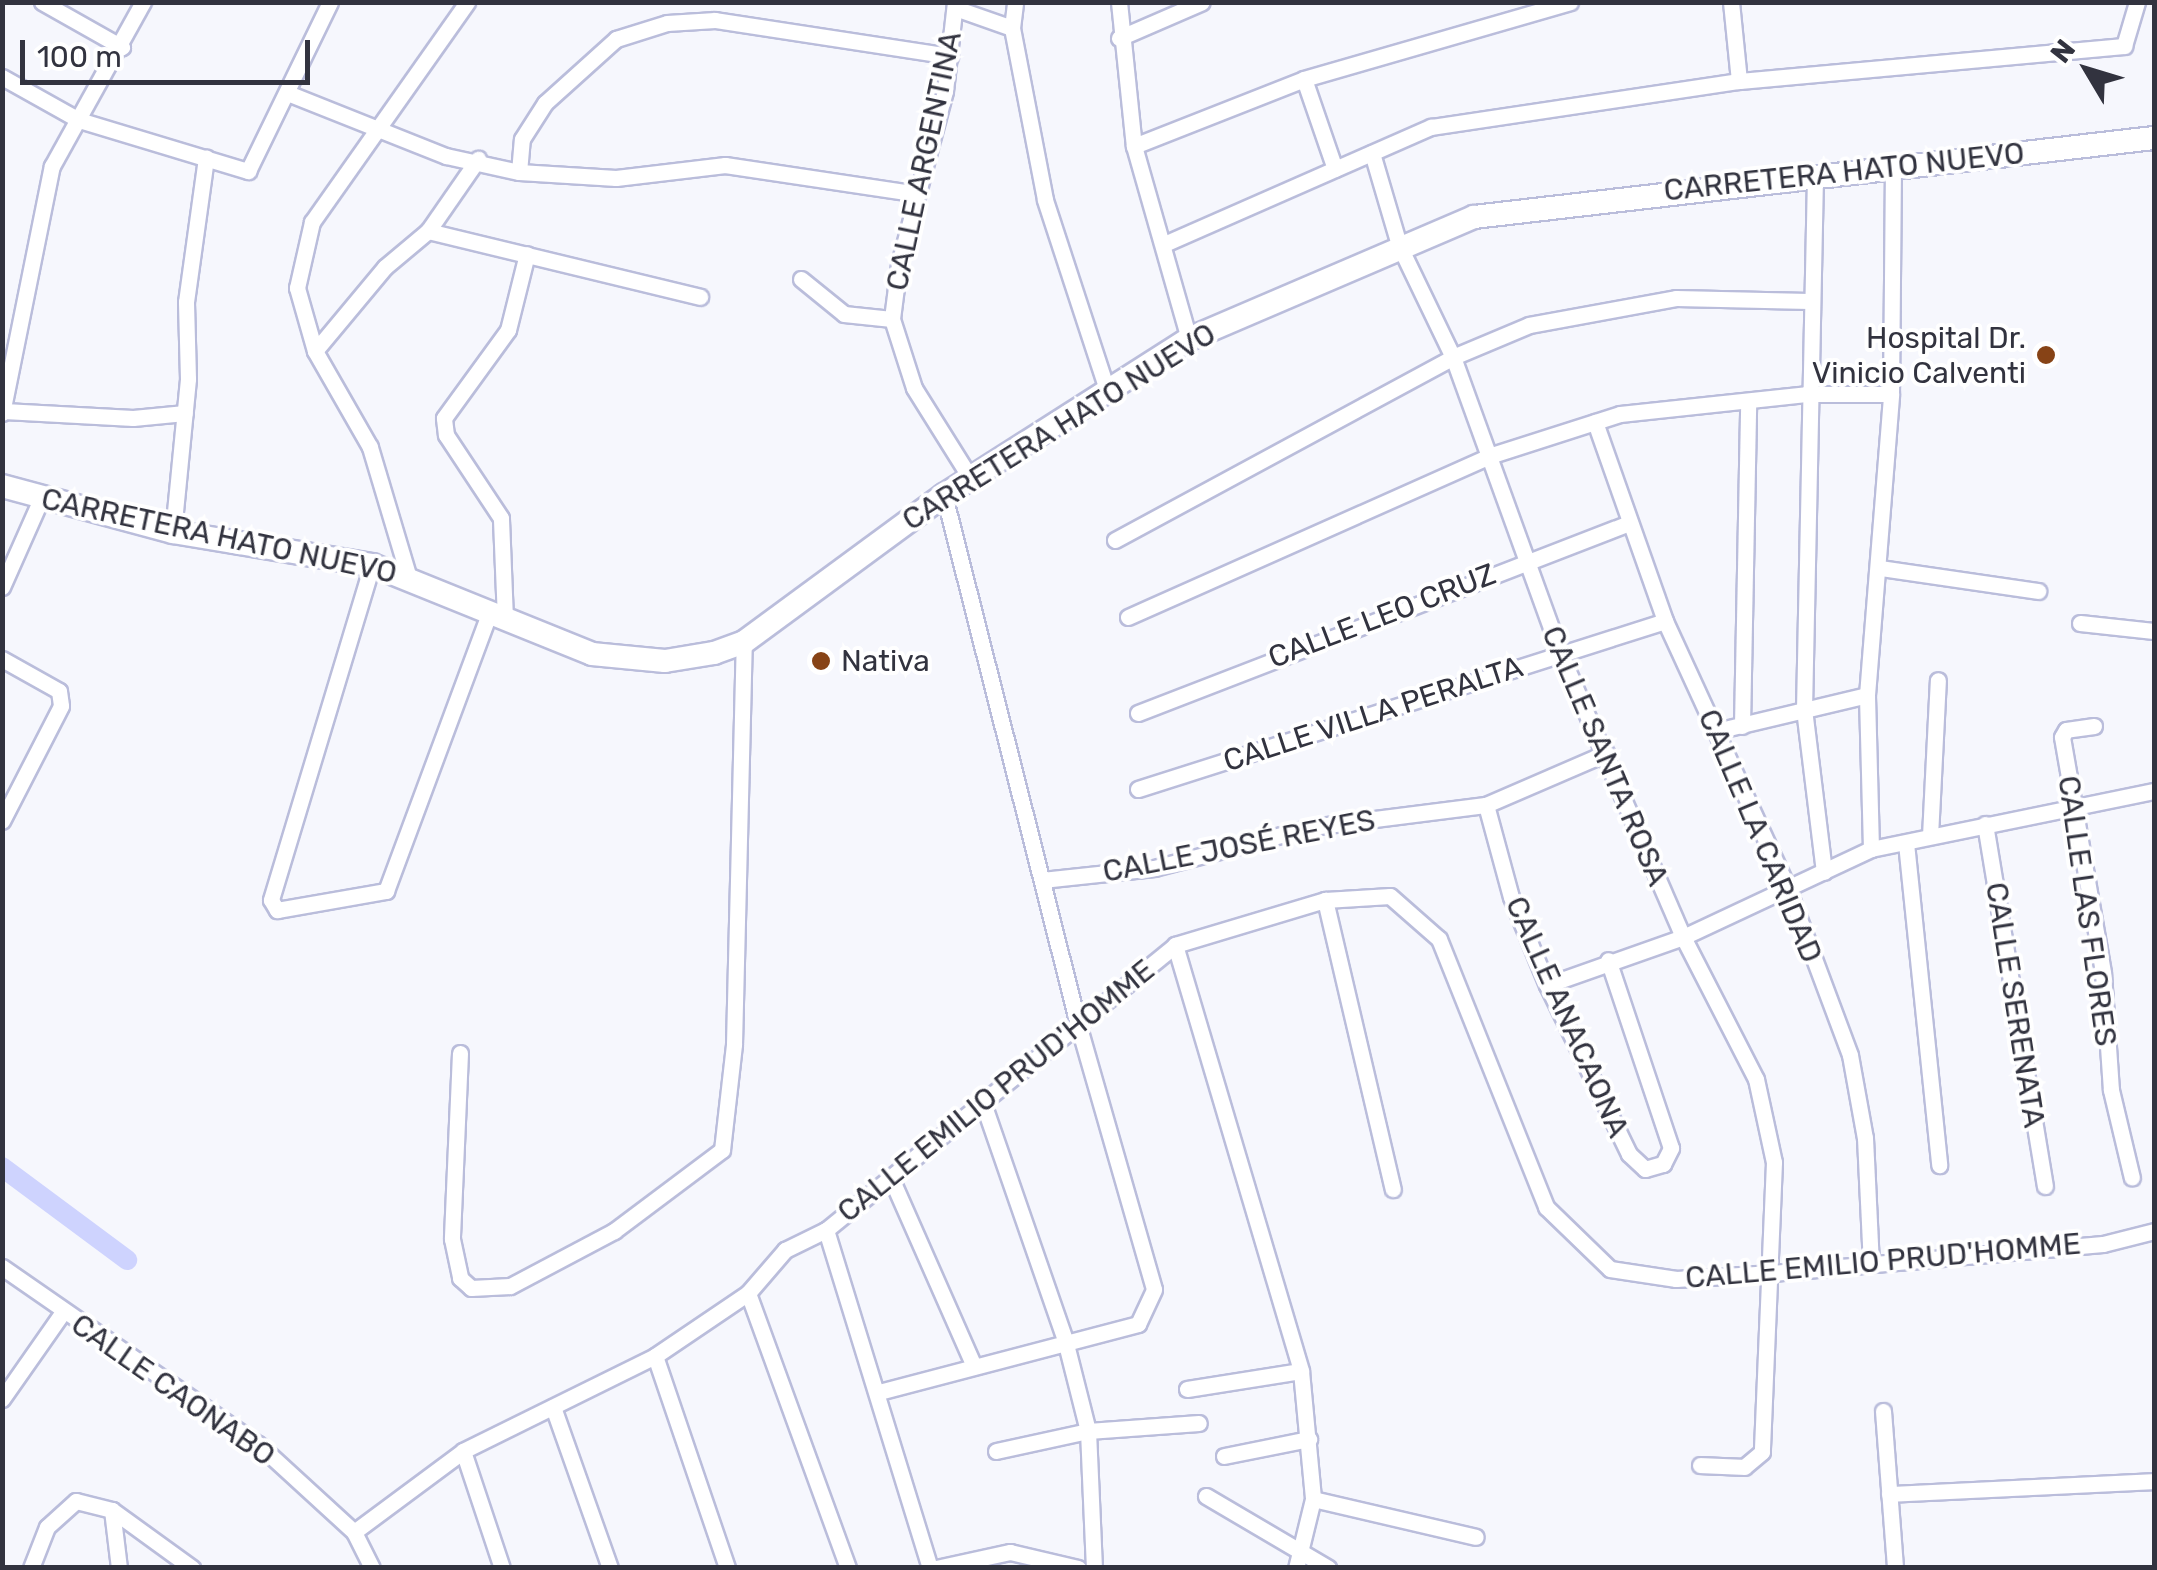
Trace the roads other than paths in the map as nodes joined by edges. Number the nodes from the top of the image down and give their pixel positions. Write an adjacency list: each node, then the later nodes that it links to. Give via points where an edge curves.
1 (42, 2): 16 (street)
2 (143, 2): 16 (street)
3 (330, 2): 21 (street)
4 (467, 2): 23 (street)
5 (708, 2): 13 (street)
6 (1015, 2): 14 (street)
7 (1119, 2): 15 (street)
8 (1202, 2): 15 (street)
9 (1570, 2): 19 (street)
10 (1730, 2): 20 (street)
11 (2137, 2): 20 (street, via 2124,46)
12 (955, 5): 14 (street); 17 (street, CALLE ARGENTINA)
13 (707, 20): 17 (street); 31 (street, via 666,23 616,40 545,103 522,139)
14 (1012, 28): 45 (street, via 1045,200)
15 (1119, 38): 25 (street)
16 (122, 47): 22 (street)
17 (950, 56): 33 (street, CALLE ARGENTINA)
18 (2, 77): 22 (street)
19 (1304, 78): 25 (street); 30 (street)
20 (1740, 81): 26 (street, via 1431,127)
21 (290, 94): 23 (street); 27 (street, via 248,171)
22 (79, 120): 27 (street); 49 (street, via 52,166)
23 (385, 126): 28 (street, via 446,156); 43 (street, via 330,196 301,250 297,288)
24 (2154, 138): 29 (main road, CARRETERA HATO NUEVO)
25 (1134, 146): 35 (street)
26 (1372, 152): 30 (street); 36 (street, CALLE SANTA ROSA)
27 (206, 157): 50 (street, via 186,302)
28 (478, 159): 31 (street); 34 (street)
29 (1893, 165): 32 (main road, CARRETERA HATO NUEVO); 47 (street)
30 (1335, 169): 35 (street)
31 (519, 172): 33 (street, via 616,178 725,165)
32 (1814, 176): 36 (main road, CARRETERA HATO NUEVO, via 1522,208 1474,217); 40 (street)
33 (918, 194): 41 (street, CALLE ARGENTINA)
34 (428, 231): 37 (street); 43 (street, via 385,267)
35 (1164, 244): 42 (street)
36 (1399, 245): 42 (main road, CARRETERA HATO NUEVO); 44 (street, CALLE SANTA ROSA)
37 (528, 254): 39 (street); 66 (street, via 508,330 444,418 446,435 501,518)
38 (802, 279): 41 (street, via 844,314)
39 (700, 296)
40 (1810, 301): 44 (street, via 1676,298 1529,326); 46 (street)
41 (892, 319): 53 (street, CALLE ARGENTINA, via 914,388)
42 (1189, 339): 45 (main road, CARRETERA HATO NUEVO)
43 (315, 351): 63 (street, via 370,447)
44 (1453, 357): 52 (street, CALLE SANTA ROSA); 59 (street)
45 (1108, 390): 53 (main road, CARRETERA HATO NUEVO)
46 (1806, 394): 47 (street); 48 (street); 76 (street)
47 (1891, 394): 62 (street)
48 (1748, 402): 51 (street); 78 (street)
49 (3, 412): 50 (street, via 133,418)
50 (185, 413): 58 (street)
51 (1595, 422): 52 (street); 57 (street, CALLE LA CARIDAD)
52 (1492, 456): 60 (street, CALLE SANTA ROSA); 67 (street)
53 (971, 479): 55 (main road, CARRETERA HATO NUEVO)
54 (2, 486): 56 (main road, CARRETERA HATO NUEVO)
55 (944, 494): 71 (main road, CARRETERA HATO NUEVO); 92 (street)
56 (41, 499): 58 (main road, CARRETERA HATO NUEVO); 64 (street)
57 (1628, 524): 60 (street, CALLE LEO CRUZ); 68 (street, CALLE LA CARIDAD)
58 (173, 532): 61 (main road, CARRETERA HATO NUEVO)
59 (1115, 540)
60 (1523, 562): 72 (street, CALLE SANTA ROSA); 77 (street, CALLE LEO CRUZ)
61 (372, 566): 63 (main road, CARRETERA HATO NUEVO); 66 (street, via 271,900 277,910 386,891)
62 (1880, 568): 65 (street); 75 (street)
63 (409, 578): 66 (main road, CARRETERA HATO NUEVO)
64 (2, 587)
65 (2038, 591)
66 (498, 616): 71 (main road, CARRETERA HATO NUEVO, via 592,654 636,660 714,653)
67 (1128, 616)
68 (1665, 621): 72 (street, CALLE VILLA PERALTA); 80 (street, CALLE LA CARIDAD)
69 (2080, 623): 70 (street)
70 (2154, 631)
71 (744, 642): 100 (street, via 734,1044 722,1150 614,1231 510,1286 472,1288 460,1278 452,1239)
72 (1562, 655): 81 (street, CALLE SANTA ROSA); 82 (street, CALLE VILLA PERALTA)
73 (2, 659): 86 (street, via 59,691 61,706)
74 (1938, 680): 88 (street)
75 (1867, 695): 76 (street); 90 (street)
76 (1804, 709): 78 (street); 91 (street)
77 (1138, 713)
78 (1742, 726): 80 (street)
79 (2094, 726): 85 (street, CALLE LAS FLORES, via 2066,730 2062,737)
80 (1716, 731): 93 (street, CALLE LA CARIDAD)
81 (1606, 753): 84 (street, CALLE JOSÉ REYES); 95 (street, CALLE SANTA ROSA)
82 (1138, 788)
83 (2154, 792): 85 (street)
84 (1486, 805): 92 (street, CALLE JOSÉ REYES, via 1312,827 1154,868); 98 (street, CALLE ANACAONA, via 1511,898)
85 (2070, 806): 87 (street); 104 (street, CALLE LAS FLORES, via 2103,973 2111,1090)
86 (2, 821)
87 (1985, 824): 88 (street); 105 (street, CALLE SERENATA)
88 (1930, 836): 89 (street)
89 (1906, 844): 90 (street); 102 (street)
90 (1871, 849): 91 (street)
91 (1824, 872): 93 (street)
92 (1042, 880): 99 (street)
93 (1788, 889): 95 (street); 109 (street, CALLE LA CARIDAD, via 1850,1056 1866,1138)
94 (1324, 900): 96 (street, CALLE EMILIO PRUD'HOMME); 106 (street); 111 (street, CALLE EMILIO PRUD'HOMME, via 1390,896 1439,939 1546,1206 1610,1269 1676,1279)
95 (1683, 938): 97 (street); 111 (street, CALLE SANTA ROSA, via 1756,1078 1774,1162)
96 (1175, 945): 99 (street, CALLE EMILIO PRUD'HOMME); 117 (street)
97 (1608, 960): 98 (street); 98 (street, CALLE ANACAONA, via 1671,1148 1662,1164 1645,1169 1629,1154)
98 (1547, 986)
99 (1077, 1020): 101 (street, CALLE EMILIO PRUD'HOMME); 114 (street, via 1154,1289 1138,1324)
100 (460, 1053)
101 (983, 1103): 103 (street, CALLE EMILIO PRUD'HOMME); 114 (street)
102 (1939, 1166)
103 (890, 1178): 107 (street, CALLE EMILIO PRUD'HOMME); 116 (street)
104 (2132, 1178)
105 (2045, 1186)
106 (1394, 1189)
107 (826, 1230): 112 (street, CALLE EMILIO PRUD'HOMME, via 785,1250); 119 (street)
108 (2154, 1231): 109 (street, CALLE EMILIO PRUD'HOMME, via 2103,1244)
109 (1871, 1263): 111 (street, CALLE EMILIO PRUD'HOMME)
110 (2, 1267): 113 (street, CALLE CAONABO)
111 (1772, 1272): 129 (street, CALLE SANTA ROSA, via 1762,1452 1744,1467)
112 (748, 1293): 115 (street, CALLE EMILIO PRUD'HOMME); 146 (street)
113 (63, 1312): 120 (street); 135 (street, CALLE CAONABO, via 258,1444)
114 (1065, 1340): 116 (street); 124 (street)
115 (654, 1356): 121 (street, CALLE EMILIO PRUD'HOMME); 145 (street)
116 (974, 1366): 119 (street)
117 (1300, 1370): 118 (street); 125 (street)
118 (1187, 1389)
119 (879, 1392): 147 (street)
120 (2, 1400)
121 (554, 1407): 126 (street, CALLE EMILIO PRUD'HOMME); 144 (street)
122 (1883, 1410): 131 (street)
123 (1198, 1422): 124 (street)
124 (1088, 1431): 127 (street); 149 (street)
125 (1310, 1439): 128 (street); 133 (street)
126 (463, 1451): 135 (street, CALLE EMILIO PRUD'HOMME); 143 (street)
127 (996, 1451)
128 (1224, 1456)
129 (1700, 1464)
130 (2154, 1481): 131 (street)
131 (1889, 1494): 151 (street)
132 (1206, 1496): 138 (street)
133 (1313, 1499): 136 (street); 138 (street)
134 (112, 1510): 139 (street, via 76,1501 62,1509); 140 (street); 141 (street)
135 (354, 1532): 142 (street, CALLE CAONABO)
136 (1476, 1537)
137 (1010, 1560): 147 (street); 148 (street)
138 (1299, 1561): 150 (street)
139 (31, 1568)
140 (119, 1568)
141 (192, 1568)
142 (372, 1568)
143 (502, 1568)
144 (610, 1568)
145 (727, 1568)
146 (848, 1568)
147 (933, 1568)
148 (1078, 1568)
149 (1094, 1568)
150 (1328, 1568)
151 (1895, 1568)

